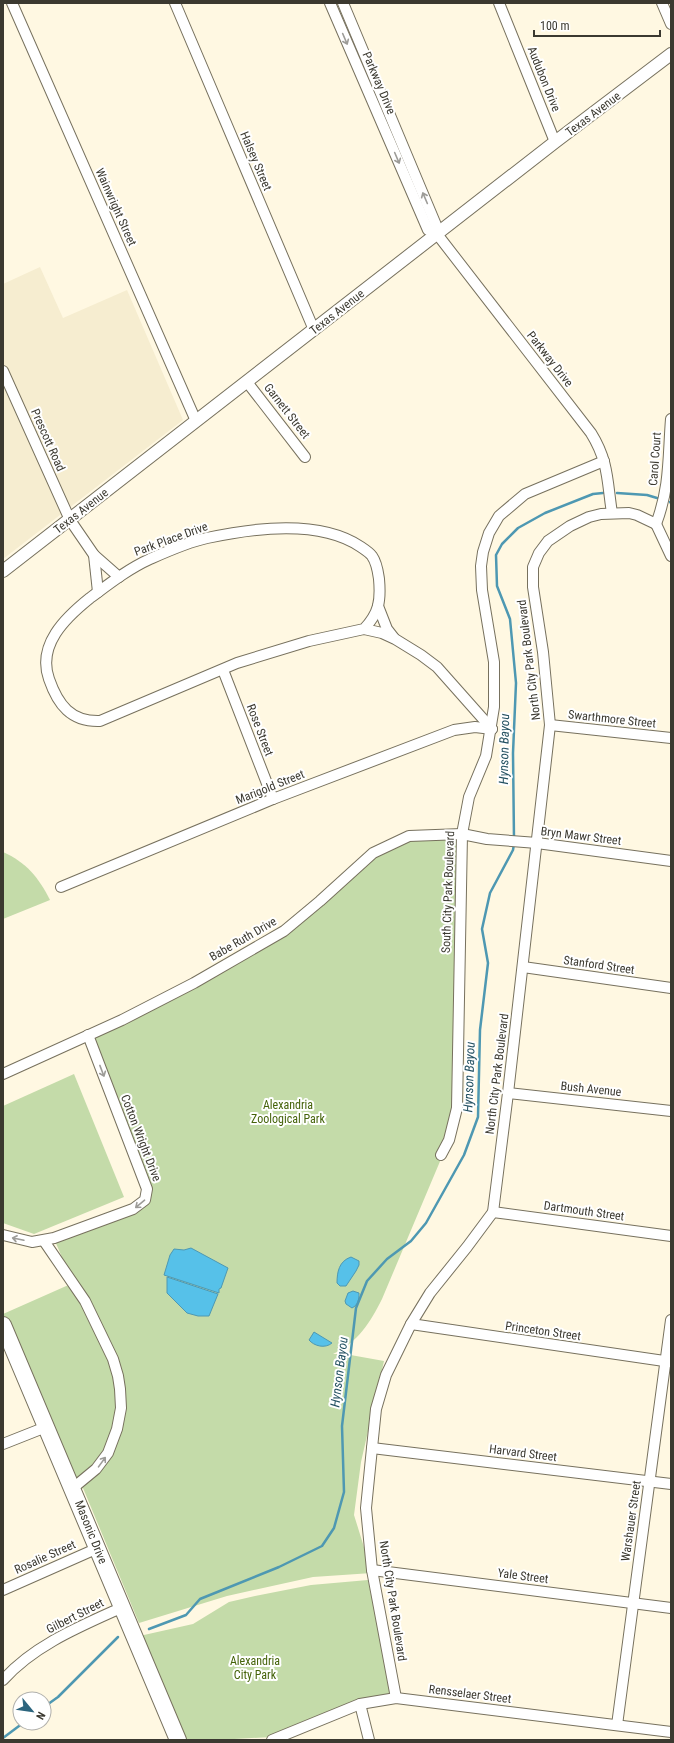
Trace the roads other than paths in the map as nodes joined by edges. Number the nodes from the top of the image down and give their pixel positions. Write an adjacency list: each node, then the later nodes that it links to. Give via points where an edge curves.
1 (12, 3): 15 (street, Wainwright Street)
2 (174, 3): 11 (street, Halsey Street)
3 (330, 3): 10 (street, Parkway Drive, one-way to 10, via 428,230)
4 (343, 3): 10 (street, Parkway Drive, one-way to 4, via 436,225)
5 (499, 3): 9 (street, Audubon Drive)
6 (662, 3): 7 (street)
7 (671, 24)
8 (671, 54): 9 (street, Texas Avenue)
9 (555, 142): 10 (street, Texas Avenue)
10 (437, 234): 11 (street, Texas Avenue); 17 (street, Parkway Drive, via 591,433)
11 (314, 330): 13 (street, Texas Avenue)
12 (3, 371): 19 (street, Prescott Road)
13 (247, 382): 15 (street, Texas Avenue); 16 (street, Garnett Street)
14 (671, 419): 20 (street, Carol Court, via 665,498)
15 (196, 421): 19 (street, Texas Avenue)
16 (305, 456)
17 (604, 461): 18 (street, Parkway Drive); 31 (street, South City Park Boulevard, via 525,494 499,516 489,534 481,566 482,590 494,662)
18 (612, 513): 20 (street, North City Park Boulevard, via 637,514); 30 (street, North City Park Boulevard, via 589,517 554,536 543,547 533,567 533,587 543,652)
19 (70, 520): 21 (street, Prescott Road); 23 (street, Texas Avenue)
20 (656, 524): 22 (street)
21 (94, 555): 24 (street); 25 (street)
22 (671, 556)
23 (3, 571)
24 (119, 577): 25 (street, Park Place Drive); 26 (street, Park Place Drive, via 150,559 206,538 256,530 318,530 344,537 372,556 378,570)
25 (98, 592): 29 (street, Park Place Drive, via 81,605 57,630 48,645 47,674 58,700 76,717 87,721 100,721)
26 (378, 606): 27 (street, Park Place Drive, via 376,616); 28 (street, via 387,629)
27 (364, 630): 28 (street, Park Place Drive, via 382,633); 29 (street, Park Place Drive, via 282,648)
28 (395, 639): 31 (street, Park Place Drive, via 438,667)
29 (223, 670): 33 (street, Rose Street)
30 (550, 726): 32 (street, Swarthmore Street); 36 (street, North City Park Boulevard)
31 (492, 728): 33 (street, Marigold Street, via 454,730); 34 (street, South City Park Boulevard, via 486,756 467,806)
32 (671, 738)
33 (273, 799): 38 (street, Marigold Street)
34 (462, 834): 35 (street, Babe Ruth Drive); 41 (street, Babe Ruth Drive, via 409,836 388,845 360,863 284,931 194,982); 45 (street, South City Park Boulevard, via 457,1108 450,1140)
35 (487, 839): 36 (street, Bryn Mawr Street)
36 (537, 843): 37 (street, Bryn Mawr Street); 39 (street, North City Park Boulevard)
37 (671, 860)
38 (61, 887)
39 (522, 967): 40 (street, Stanford Street); 43 (street, North City Park Boulevard)
40 (671, 988)
41 (88, 1035): 42 (street, Babe Ruth Drive); 49 (street, Cotton Wright Drive, one-way to 49, via 147,1194 140,1205 133,1209)
42 (3, 1074)
43 (508, 1093): 44 (street, Bush Avenue); 46 (street, North City Park Boulevard)
44 (671, 1111)
45 (441, 1155)
46 (493, 1212): 48 (street, Dartmouth Street); 51 (street, North City Park Boulevard, via 430,1293)
47 (3, 1236): 49 (street, Cotton Wright Drive, one-way to 47, via 32,1242)
48 (671, 1236)
49 (44, 1241): 59 (street, one-way to 49, via 96,1469 108,1452 117,1429 121,1408 120,1389 113,1359 85,1301)
50 (671, 1320): 53 (street, Warshauer Street)
51 (411, 1324): 53 (street, Princeton Street); 56 (street, North City Park Boulevard, via 386,1376 376,1409)
52 (3, 1325): 54 (main road, Masonic Drive)
53 (668, 1362): 57 (street, Warshauer Street)
54 (46, 1427): 55 (street); 59 (main road, Masonic Drive)
55 (3, 1444)
56 (372, 1448): 57 (street, Harvard Street); 61 (street, North City Park Boulevard, via 366,1508)
57 (650, 1482): 58 (street, Harvard Street); 63 (street, Warshauer Street)
58 (671, 1484)
59 (73, 1488): 60 (main road, Masonic Drive)
60 (98, 1548): 62 (street, Rosalie Street); 64 (main road, Masonic Drive)
61 (372, 1570): 63 (street, Yale Street); 67 (street, North City Park Boulevard)
62 (3, 1590)
63 (633, 1602): 65 (street, Yale Street); 69 (street, Warshauer Street)
64 (122, 1607): 66 (street, Gilbert Street, via 60,1636); 71 (main road, Masonic Drive)
65 (671, 1608)
66 (4, 1677)
67 (396, 1698): 68 (street, Rensselaer Street); 69 (street, Rensselaer Street)
68 (360, 1704): 72 (street, Rensselaer Street); 73 (street)
69 (617, 1725): 70 (street, Rensselaer Street)
70 (671, 1732)
71 (178, 1740)
72 (272, 1740)
73 (369, 1740)

